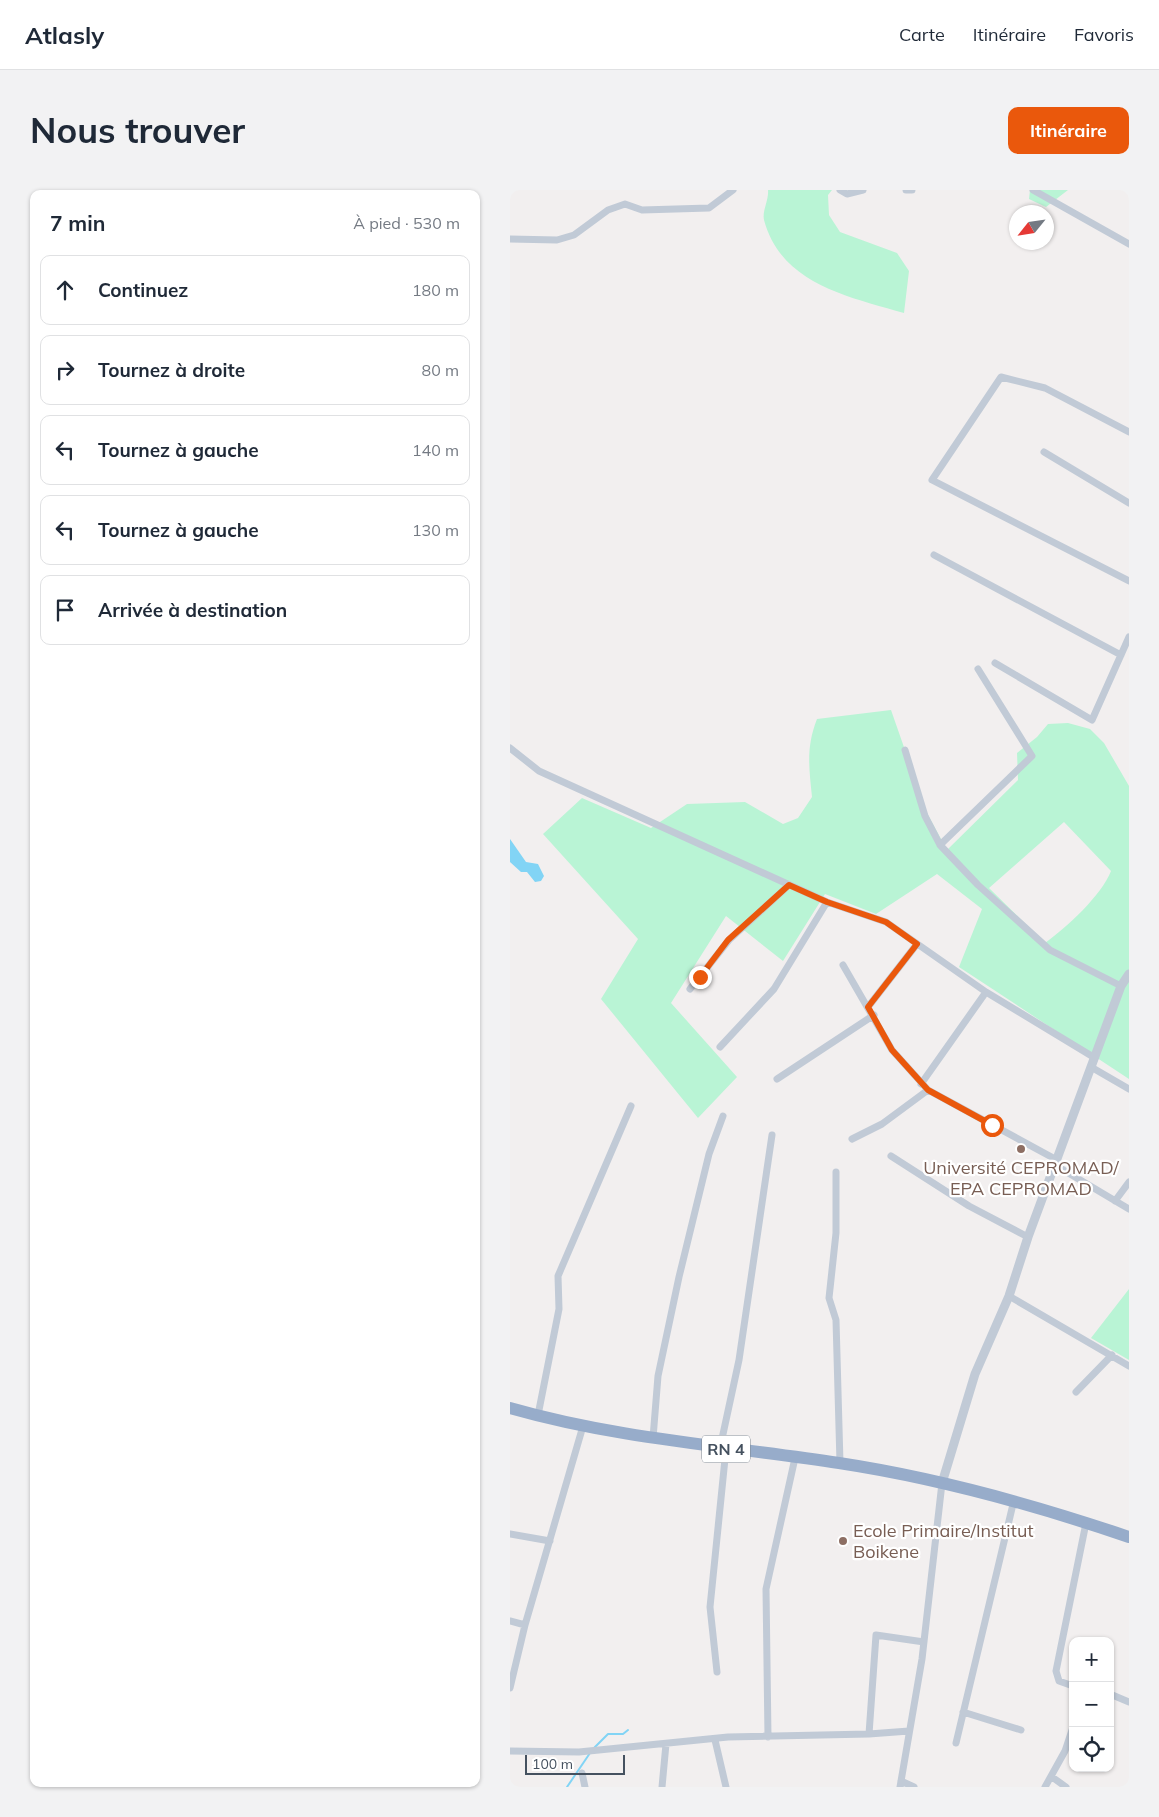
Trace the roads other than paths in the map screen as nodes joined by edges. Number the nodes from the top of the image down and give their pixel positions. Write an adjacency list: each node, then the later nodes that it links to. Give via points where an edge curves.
1 (733, 190): 7 (street, via 709,208 642,210 625,204 608,210 574,235 557,240)
2 (840, 190): 3 (street, via 847,194)
3 (863, 190)
4 (906, 190): 5 (street)
5 (912, 190)
6 (1033, 190): 8 (street)
7 (510, 239)
8 (1129, 244)
9 (1129, 432): 13 (street, via 1045,388 1001,377 932,480)
10 (1044, 452): 11 (street)
11 (1129, 503)
12 (934, 555): 15 (street)
13 (1129, 582)
14 (1129, 637): 15 (street)
15 (1120, 656): 16 (street, via 1092,720)
16 (994, 663)
17 (978, 669): 20 (street, via 1032,756)
18 (510, 748): 21 (street, via 538,771)
19 (905, 750): 20 (street, via 925,816)
20 (940, 845): 26 (street, via 978,885 1050,950)
21 (789, 885): 22 (street); 27 (street, via 728,940)
22 (827, 902): 23 (street, via 886,922); 31 (street, via 774,989)
23 (917, 944): 28 (street); 29 (street)
24 (843, 965): 29 (street)
25 (1129, 974): 26 (street)
26 (1121, 986): 32 (street)
27 (690, 989)
28 (986, 992): 32 (street); 35 (street)
29 (868, 1007): 30 (street)
30 (874, 1015): 34 (street); 35 (street, via 892,1050)
31 (720, 1047)
32 (1095, 1058): 33 (street)
33 (1091, 1068): 36 (street); 43 (street)
34 (777, 1079)
35 (921, 1084): 37 (street)
36 (1129, 1089)
37 (928, 1090): 41 (street, via 882,1124); 43 (street)
38 (631, 1106): 54 (street, via 558,1276 559,1309)
39 (723, 1116): 56 (street, via 710,1154 679,1277 658,1376)
40 (772, 1135): 57 (street)
41 (852, 1139)
42 (891, 1156): 48 (street, via 970,1206)
43 (1056, 1162): 46 (street); 48 (street)
44 (836, 1172): 59 (street, via 836,1233 829,1298 836,1320)
45 (1129, 1182): 46 (street)
46 (1115, 1200): 47 (street)
47 (1129, 1209)
48 (1028, 1237): 49 (street)
49 (1008, 1296): 50 (street); 60 (street, via 975,1374)
50 (1112, 1355): 51 (street); 52 (street)
51 (1129, 1365)
52 (1076, 1392)
53 (510, 1408): 54 (highway, RN 4)
54 (538, 1415): 55 (highway, RN 4)
55 (583, 1426): 56 (highway, RN 4); 65 (street)
56 (653, 1438): 57 (highway, RN 4)
57 (723, 1448): 58 (highway, RN 4); 69 (street, via 710,1607)
58 (794, 1458): 59 (highway, RN 4); 78 (street, via 766,1589)
59 (840, 1463): 60 (highway, RN 4)
60 (942, 1483): 61 (highway, RN 4); 68 (street)
61 (1014, 1500): 62 (highway, RN 4); 74 (street)
62 (1086, 1523): 64 (highway, RN 4); 70 (street, via 1056,1671 1059,1681)
63 (510, 1534): 65 (street)
64 (1129, 1538)
65 (550, 1541): 67 (street)
66 (510, 1621): 67 (street)
67 (525, 1625): 71 (street)
68 (924, 1642): 76 (street); 77 (street, via 876,1635)
69 (717, 1672)
70 (1069, 1685)
71 (510, 1686)
72 (1114, 1696): 73 (street)
73 (1129, 1702)
74 (963, 1712): 75 (street); 81 (street)
75 (1020, 1730)
76 (908, 1731): 77 (street); 86 (street)
77 (869, 1734): 78 (street)
78 (768, 1737): 80 (street)
79 (1069, 1739): 85 (street)
80 (715, 1740): 82 (street); 89 (street)
81 (956, 1743)
82 (666, 1744): 83 (street, via 579,1752); 88 (street)
83 (510, 1751)
84 (582, 1774): 87 (street)
85 (1052, 1777): 91 (street); 92 (street)
86 (901, 1784): 90 (street)
87 (585, 1787)
88 (662, 1787)
89 (726, 1787)
90 (914, 1787)
91 (1045, 1787)
92 (1066, 1787)

